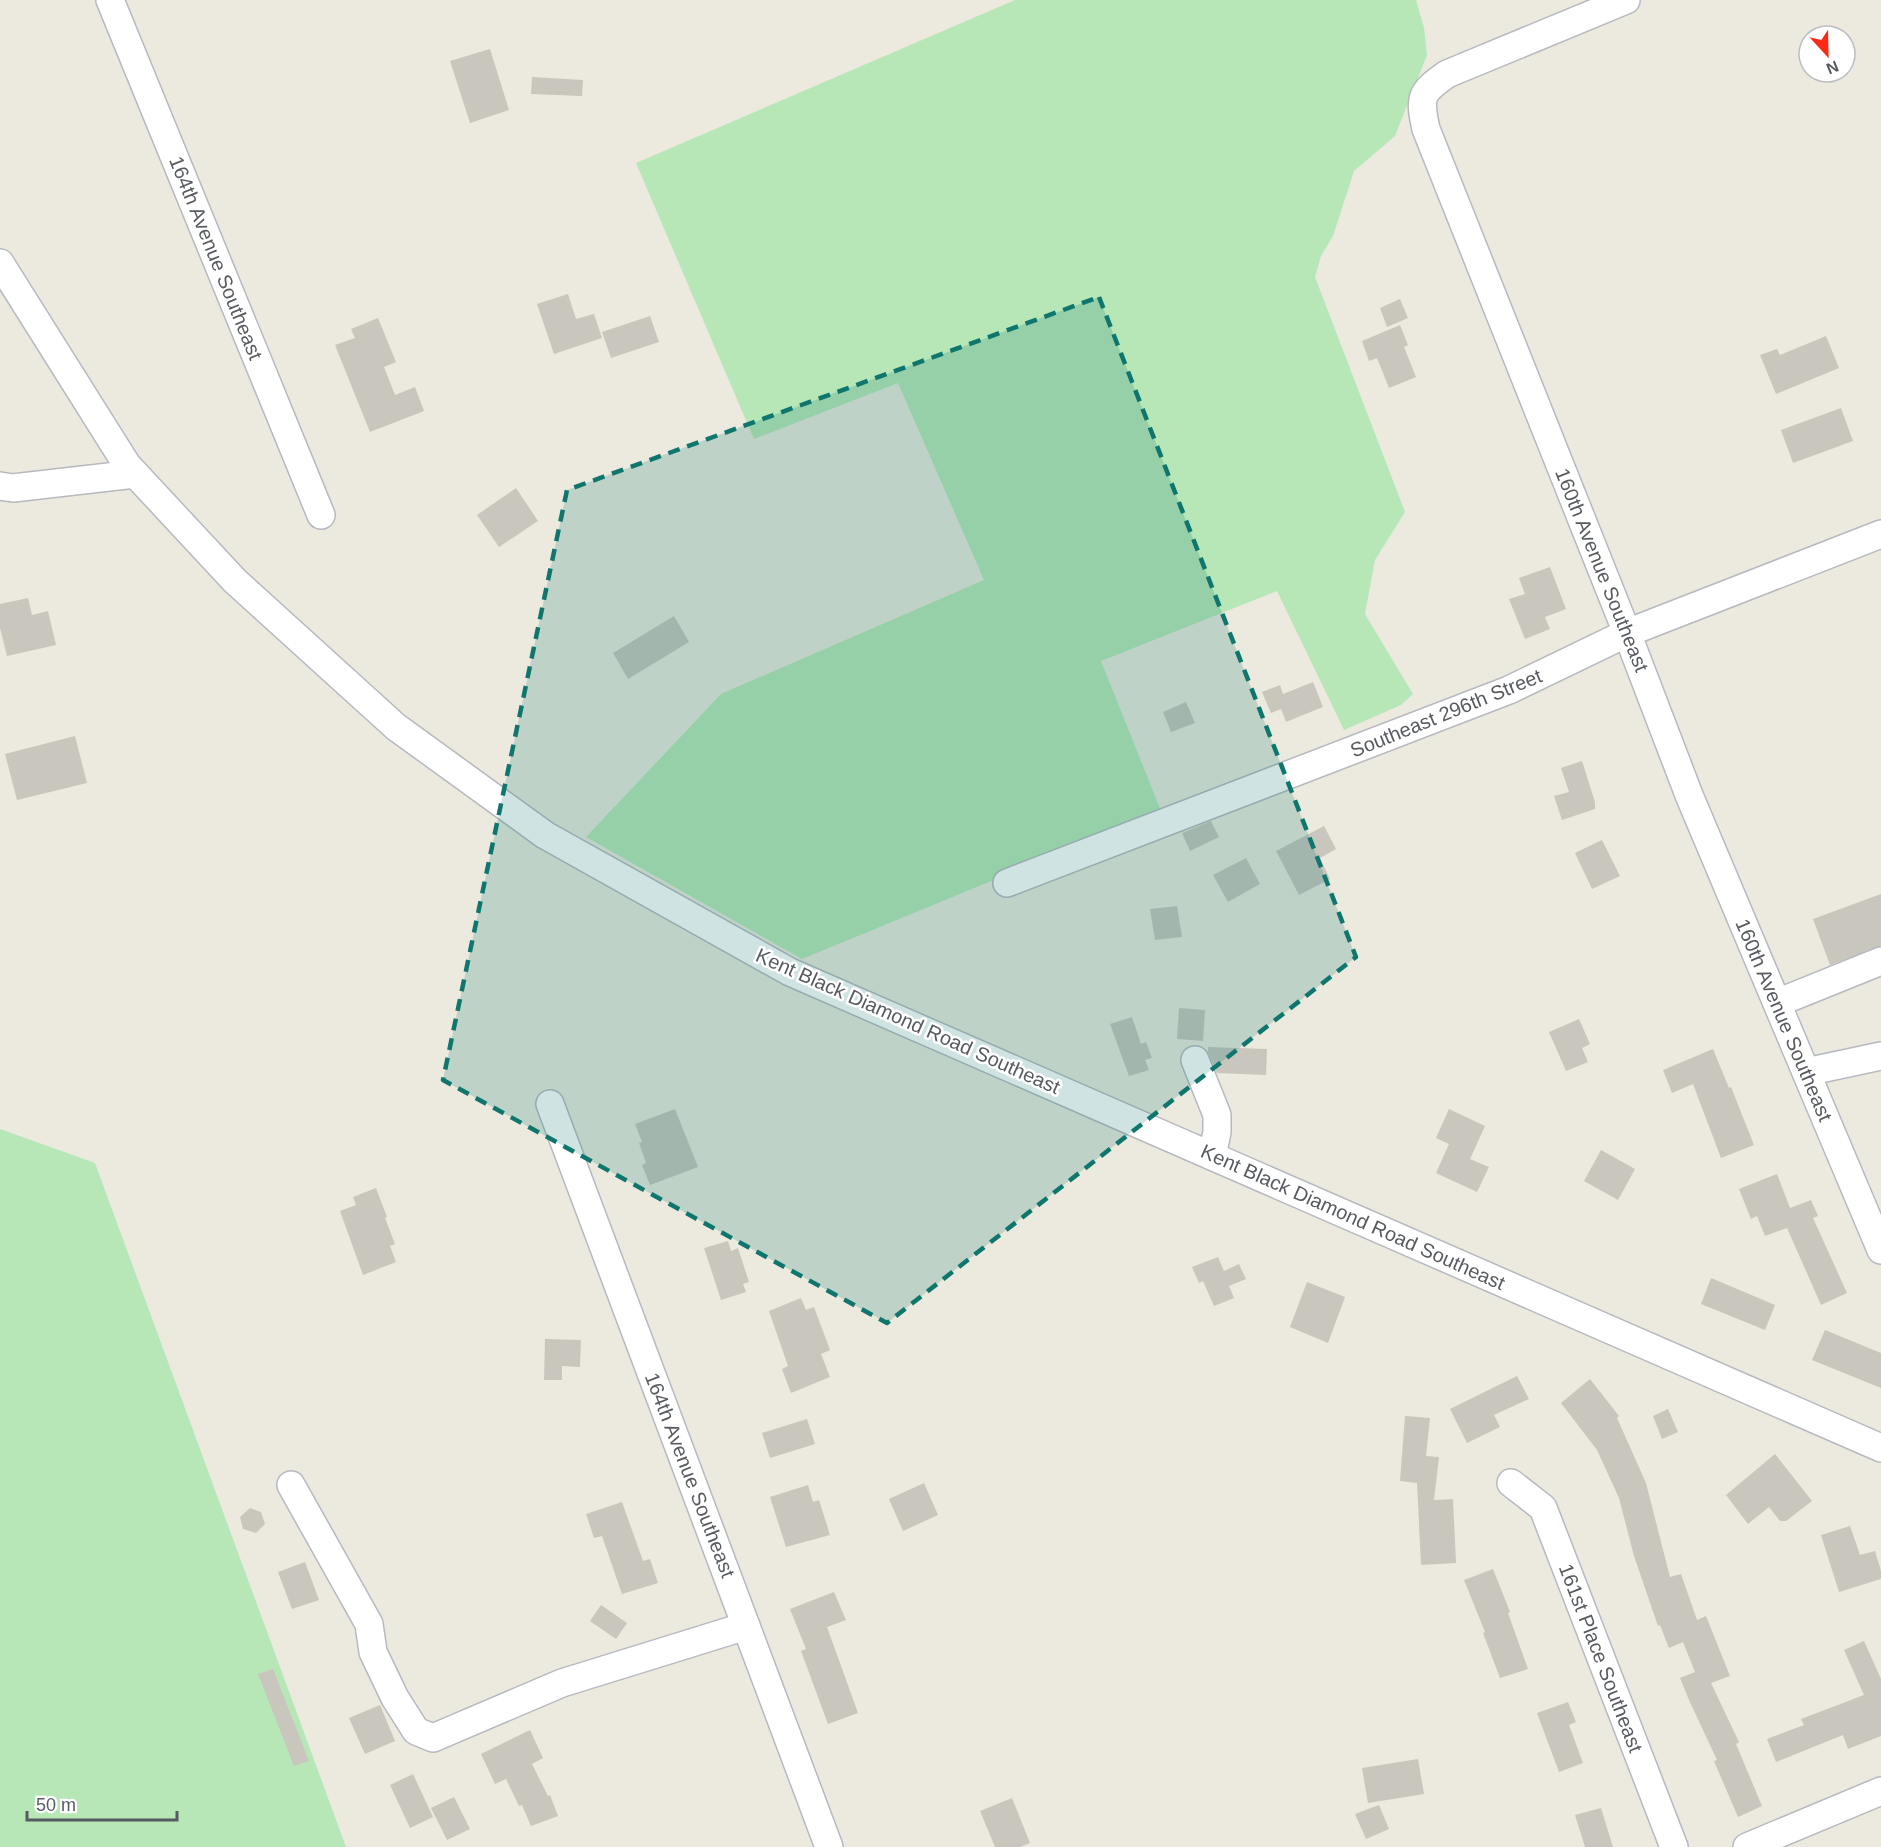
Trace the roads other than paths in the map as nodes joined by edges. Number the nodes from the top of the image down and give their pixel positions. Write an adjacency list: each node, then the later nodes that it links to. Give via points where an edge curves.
1 (110, 0): 6 (street, 164th Avenue Southeast)
2 (1626, 0): 8 (street, 160th Avenue Southeast, via 1447,74 1427,88 1421,108)
3 (0, 263): 4 (street, Kent Black Diamond Road Southeast)
4 (135, 474): 5 (street, via 13,488); 16 (street, Kent Black Diamond Road Southeast, via 235,581 396,727 545,835 790,972)
5 (0, 486)
6 (321, 515)
7 (1881, 534): 8 (street, Southeast 296th Street)
8 (1627, 633): 9 (street, Southeast 296th Street, via 1509,690); 11 (street, 160th Avenue Southeast, via 1689,795)
9 (1007, 883)
10 (1881, 961): 11 (street)
11 (1777, 1003): 14 (street, 160th Avenue Southeast)
12 (1881, 1056): 14 (street)
13 (1195, 1060): 16 (street, via 1217,1115)
14 (1806, 1072): 17 (street, 160th Avenue Southeast)
15 (550, 1104): 21 (street, 164th Avenue Southeast)
16 (1212, 1156): 18 (street, Kent Black Diamond Road Southeast)
17 (1881, 1250)
18 (1881, 1448)
19 (1511, 1483): 24 (street, 161st Place Southeast, via 1543,1508)
20 (291, 1485): 21 (street, via 369,1624 373,1652 395,1698 416,1731 433,1738 562,1683)
21 (746, 1626): 23 (street, 164th Avenue Southeast)
22 (1881, 1791): 25 (street)
23 (830, 1847)
24 (1674, 1847)
25 (1747, 1847)

